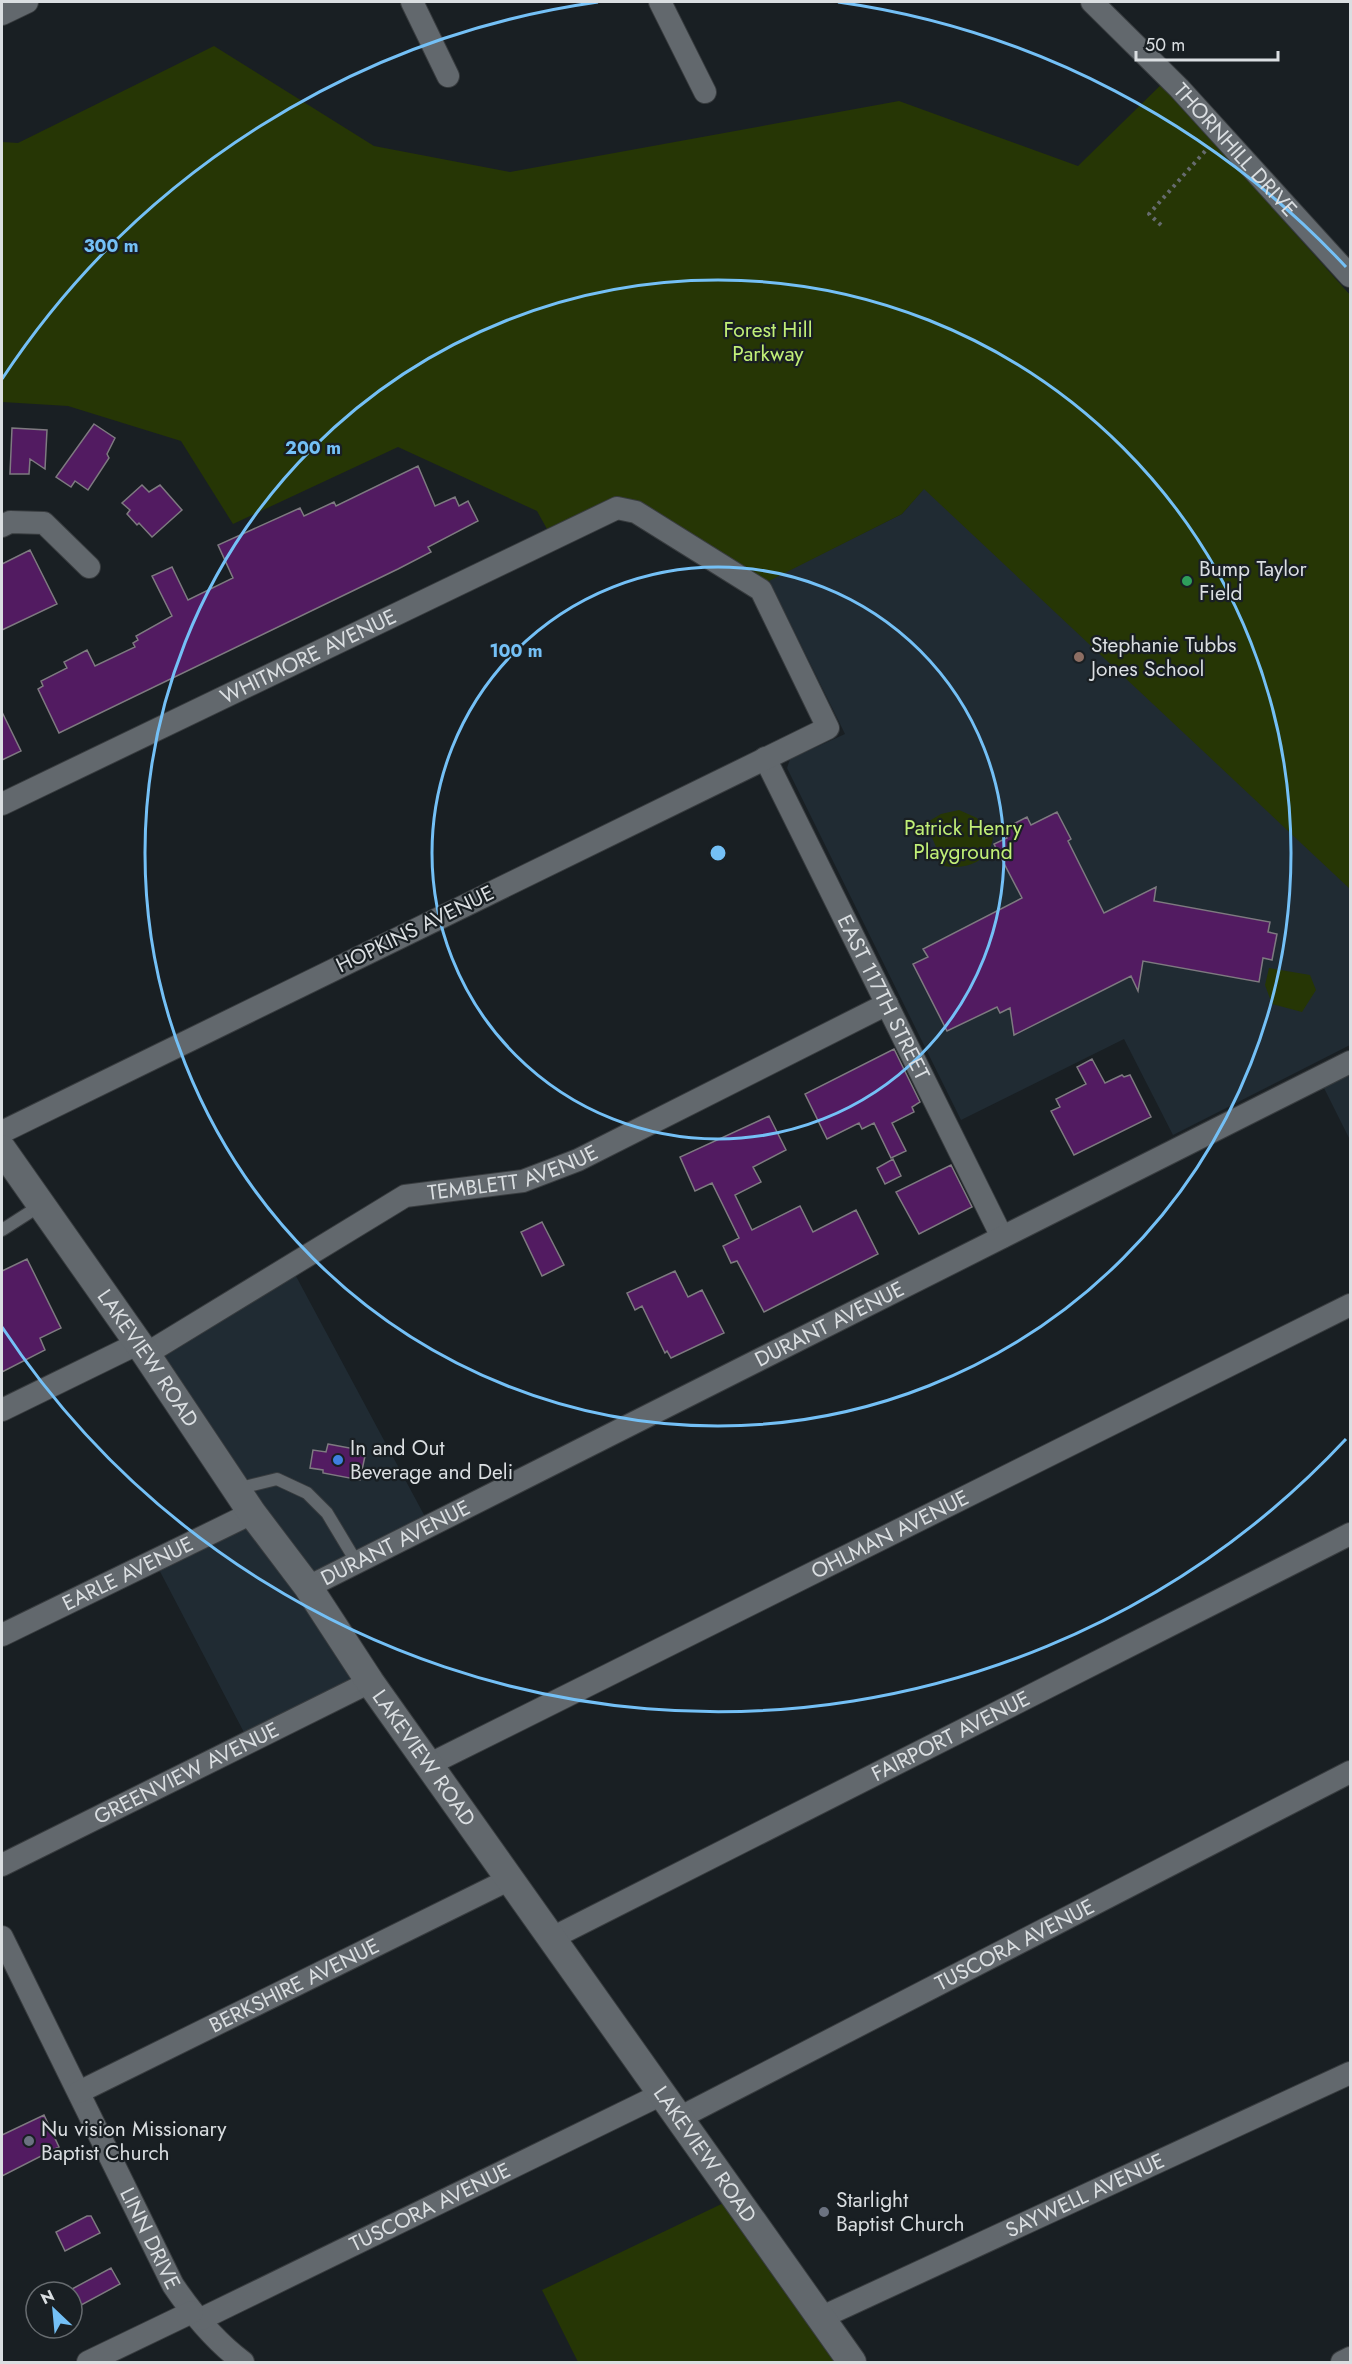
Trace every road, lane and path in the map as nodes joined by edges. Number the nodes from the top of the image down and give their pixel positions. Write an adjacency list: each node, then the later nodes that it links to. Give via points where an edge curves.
1 (27, 2): 5 (street)
2 (412, 2): 6 (street)
3 (660, 2): 7 (street)
4 (1092, 2): 10 (street, THORNHILL DRIVE, via 1179,88)
5 (2, 14)
6 (448, 76)
7 (705, 92)
8 (1211, 145): 9 (path, via 1149,214)
9 (1161, 225)
10 (1350, 276)
11 (2, 526): 12 (street, via 10,522 44,523)
12 (89, 567)
13 (828, 728): 14 (street, HOPKINS AVENUE); 15 (street, WHITMORE AVENUE, via 761,590 636,512 617,508)
14 (765, 758): 16 (street, EAST 117TH STREET); 18 (street, HOPKINS AVENUE)
15 (2, 804)
16 (887, 1004): 22 (street, EAST 117TH STREET); 24 (street, TEMBLETT AVENUE, via 578,1160 523,1181 405,1196)
17 (1350, 1062): 22 (street, DURANT AVENUE)
18 (2, 1132)
19 (2, 1149): 20 (street, LAKEVIEW ROAD)
20 (41, 1205): 21 (lane); 24 (street, LAKEVIEW ROAD)
21 (2, 1230)
22 (1002, 1237): 29 (street, DURANT AVENUE)
23 (1350, 1305): 33 (street, OHLMAN AVENUE)
24 (141, 1349): 25 (street, TEMBLETT AVENUE); 26 (street, LAKEVIEW ROAD)
25 (2, 1410)
26 (236, 1489): 27 (street, LAKEVIEW ROAD); 29 (lane, via 277,1479 307,1493 327,1513)
27 (252, 1513): 30 (street, LAKEVIEW ROAD); 31 (street, EARLE AVENUE)
28 (1350, 1534): 38 (street, FAIRPORT AVENUE)
29 (357, 1563): 30 (street, DURANT AVENUE)
30 (308, 1587): 32 (street, LAKEVIEW ROAD)
31 (2, 1635)
32 (370, 1683): 33 (street, LAKEVIEW ROAD); 35 (street, GREENVIEW AVENUE)
33 (430, 1764): 36 (street, LAKEVIEW ROAD)
34 (1350, 1772): 42 (street, TUSCORA AVENUE)
35 (2, 1865)
36 (510, 1879): 38 (street, LAKEVIEW ROAD); 40 (street, BERKSHIRE AVENUE)
37 (2, 1937): 40 (street, LINN DRIVE)
38 (552, 1938): 41 (street, LAKEVIEW ROAD)
39 (1350, 2073): 44 (street, SAYWELL AVENUE)
40 (79, 2092): 43 (street, LINN DRIVE, via 173,2285)
41 (660, 2095): 42 (street, LAKEVIEW ROAD); 43 (street, TUSCORA AVENUE)
42 (677, 2119): 44 (street, LAKEVIEW ROAD)
43 (197, 2316): 46 (street, TUSCORA AVENUE); 47 (street, LINN DRIVE, via 228,2352)
44 (820, 2318): 48 (street, LAKEVIEW ROAD)
45 (1350, 2358): 49 (street)
46 (87, 2362)
47 (243, 2362)
48 (852, 2362)
49 (1342, 2362)

